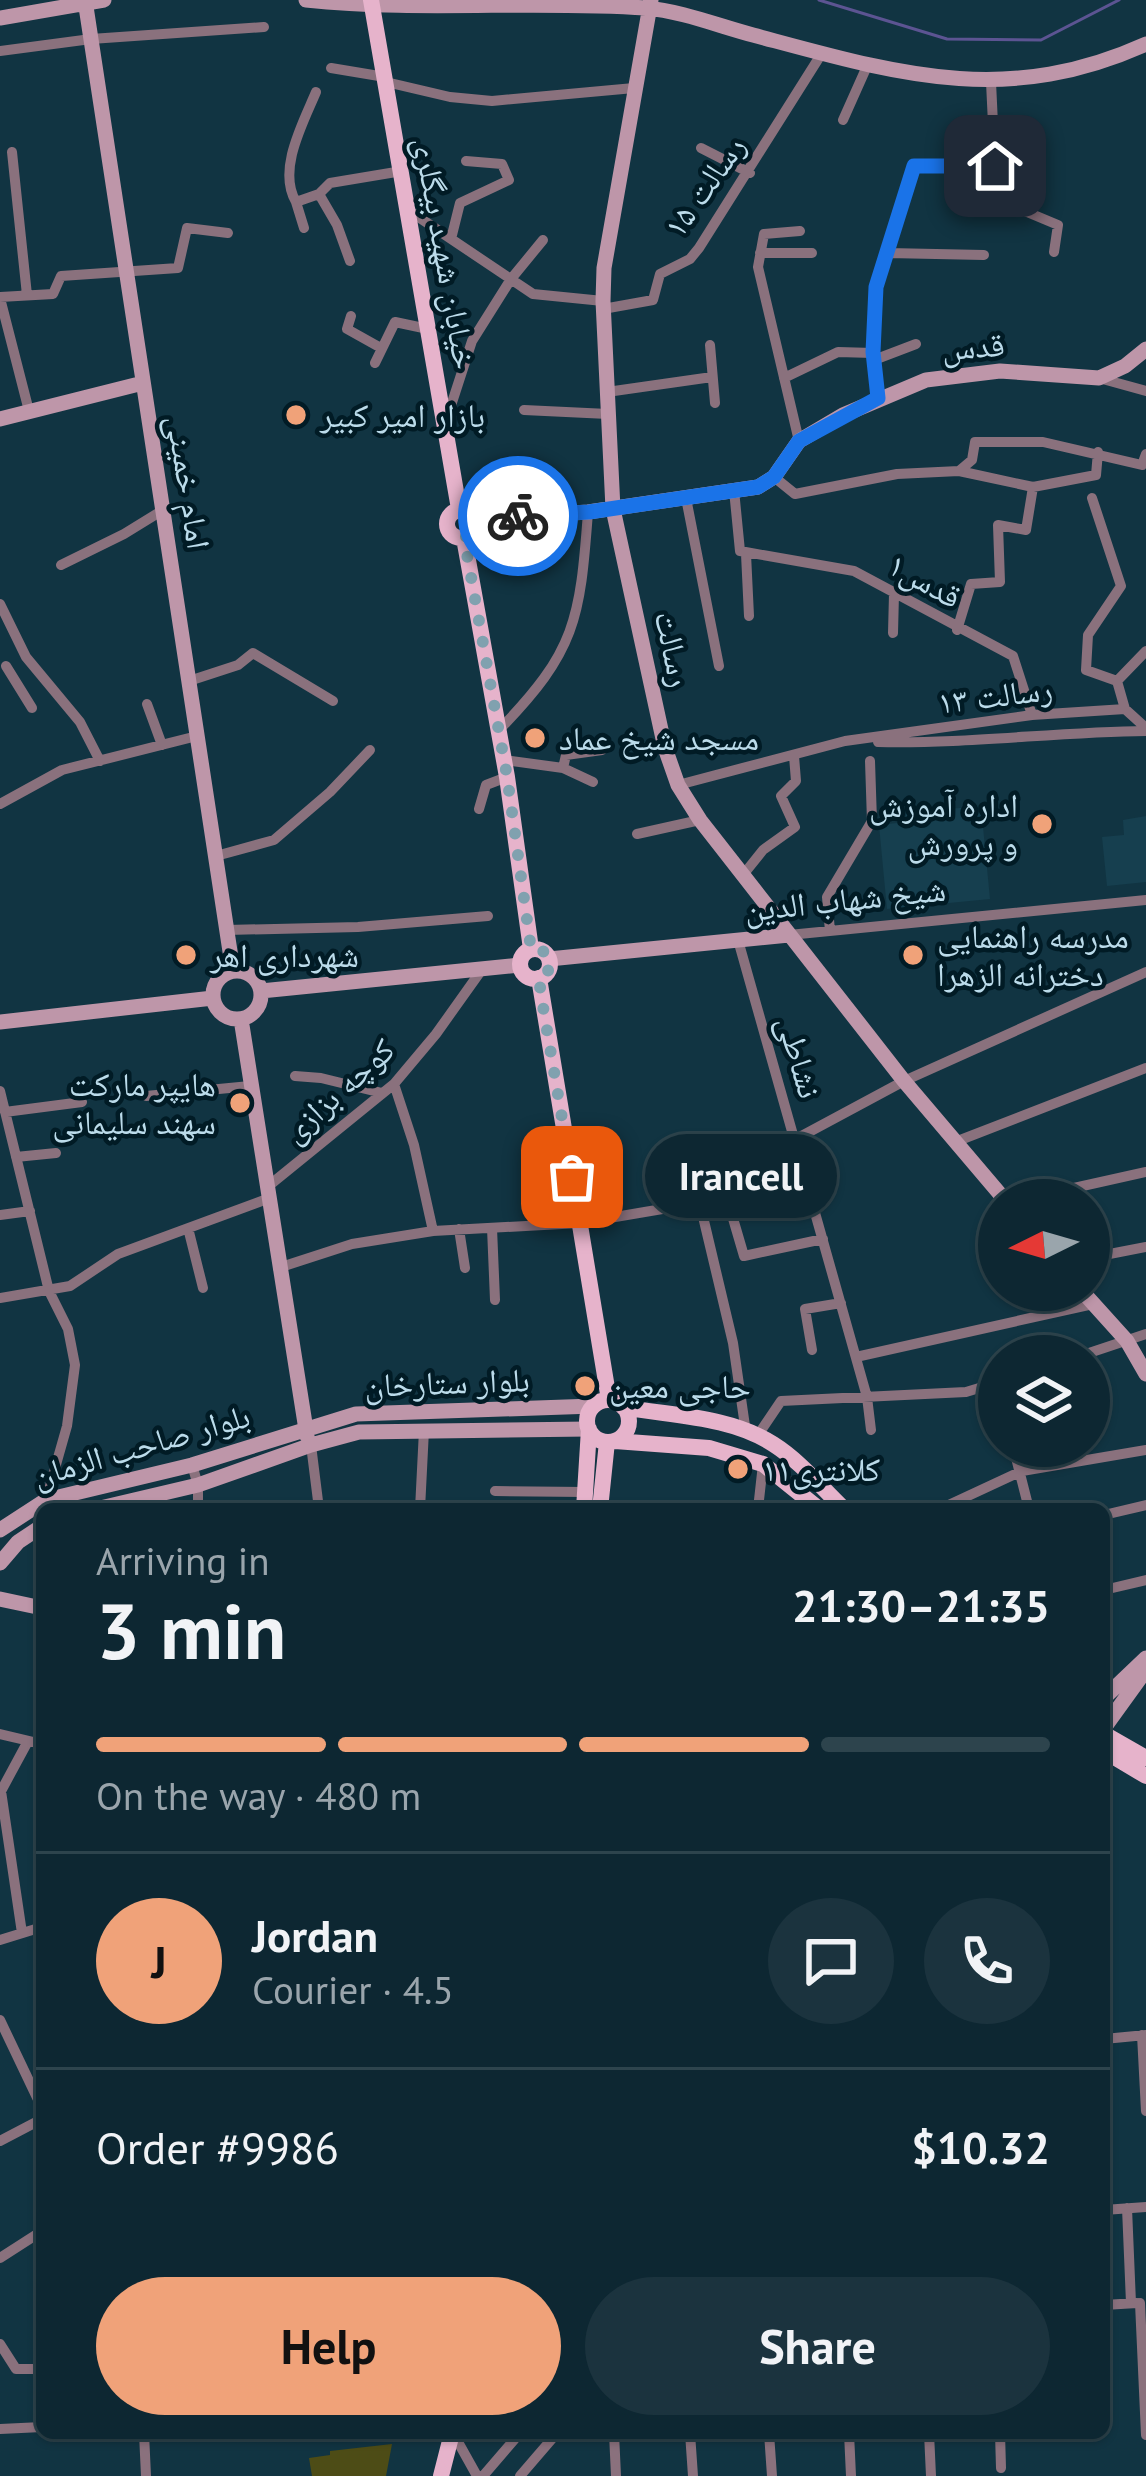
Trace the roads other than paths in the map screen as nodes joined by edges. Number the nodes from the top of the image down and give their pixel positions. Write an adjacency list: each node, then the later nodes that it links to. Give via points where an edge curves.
1 (104, 0): 3 (main road)
2 (306, 0): 4 (main road)
3 (85, 1): 6 (main road); 8 (main road, امام خمینی)
4 (371, 3): 5 (main road); 14 (main road, خیابان شهید بیگلری)
5 (650, 4): 11 (main road); 16 (main road, رسالت)
6 (0, 18)
7 (264, 27): 8 (street)
8 (91, 39): 10 (street); 39 (main road, امام خمینی)
9 (1146, 44): 15 (main road, via 1054,75)
10 (0, 51)
11 (822, 53): 12 (main road); 24 (street, رسالت ۱۵)
12 (868, 64): 15 (main road); 18 (street)
13 (331, 68): 14 (street)
14 (386, 79): 16 (street, via 492,101); 23 (main road, خیابان شهید بیگلری)
15 (991, 82): 22 (street)
16 (634, 88): 43 (main road, رسالت)
17 (316, 92): 26 (street, via 289,175)
18 (843, 120)
19 (701, 148): 24 (street)
20 (12, 152): 41 (street)
21 (466, 161): 31 (street, via 502,164 509,180 460,202)
22 (995, 166): 33 (street, via 1015,206 1058,225); 36 (street, via 914,166)
23 (402, 171): 25 (street, via 330,183); 27 (main road, خیابان شهید بیگلری)
24 (750, 173): 43 (street, رسالت ۱۵, via 690,259 660,274 653,300)
25 (319, 194): 26 (street); 38 (street)
26 (298, 201): 28 (street)
27 (408, 210): 31 (street); 45 (main road, خیابان شهید بیگلری)
28 (304, 227)
29 (800, 231): 34 (street, via 764,234)
30 (228, 233): 39 (street, via 187,228 178,268)
31 (451, 239): 40 (street)
32 (543, 241): 40 (street)
33 (1054, 252)
34 (760, 253): 35 (street); 53 (street)
35 (812, 253)
36 (888, 253): 37 (street); 50 (street, via 876,287)
37 (984, 255)
38 (350, 262)
39 (127, 275): 41 (street, via 61,276 53,294); 55 (main road, امام خمینی)
40 (511, 279): 43 (street, via 532,294); 64 (street, via 472,341)
41 (27, 295): 42 (street)
42 (0, 297): 61 (street)
43 (603, 305): 57 (main road, رسالت)
44 (351, 316): 48 (street, via 347,328)
45 (429, 329): 48 (street, via 399,320); 64 (main road, خیابان شهید بیگلری)
46 (916, 344): 50 (street)
47 (710, 345): 52 (street)
48 (381, 348): 51 (street)
49 (1146, 349): 54 (main road)
50 (873, 356): 53 (street, via 838,352); 58 (street)
51 (375, 363)
52 (712, 376): 57 (street); 59 (street)
53 (784, 378): 65 (street)
54 (1099, 378): 56 (street); 58 (main road, قدس, via 1000,371 926,380)
55 (143, 383): 61 (main road); 75 (main road, امام خمینی)
56 (1146, 391)
57 (607, 392): 62 (main road, رسالت)
58 (878, 398): 65 (main road, قدس)
59 (715, 403)
60 (524, 410): 62 (street)
61 (29, 411): 63 (main road)
62 (608, 414): 74 (main road, رسالت)
63 (0, 419)
64 (445, 424): 77 (main road, خیابان شهید بیگلری)
65 (799, 441): 69 (main road, قدس)
66 (1098, 452): 67 (street, via 1142,465); 68 (street, via 975,442 972,460); 70 (street, via 1096,475)
67 (1146, 454)
68 (959, 471): 69 (street, via 795,494); 70 (street)
69 (774, 477): 71 (main road)
70 (1033, 487): 84 (street, via 1026,530 998,525 1000,582 971,584)
71 (734, 490): 72 (main road); 79 (street, via 737,547)
72 (686, 498): 74 (main road); 88 (street)
73 (1091, 498): 91 (street, via 1121,586 1088,635 1086,670)
74 (613, 509): 76 (main road); 110 (main road, رسالت)
75 (163, 510): 80 (street); 90 (main road, امام خمینی)
76 (589, 512): 77 (main road); 98 (street, via 570,640)
77 (467, 514): 78 (main road, via 472,532); 78 (main road, via 448,517 446,526)
78 (464, 538): 98 (main road)
79 (746, 554): 81 (street, قدس۱, via 854,571); 83 (street)
80 (61, 565)
81 (894, 594): 84 (street, قدس۱); 85 (street)
82 (2, 610): 87 (street)
83 (749, 616)
84 (958, 630): 96 (street, قدس۱, via 1013,656)
85 (893, 633)
86 (1146, 651): 91 (street)
87 (26, 656): 89 (street); 105 (street, via 80,722)
88 (719, 666)
89 (3, 667): 94 (street)
90 (189, 680): 92 (street, via 253,653); 99 (main road, امام خمینی)
91 (1117, 681): 95 (street)
92 (333, 701)
93 (148, 704): 101 (street)
94 (32, 708)
95 (1125, 709): 96 (street, رسالت ۱۳); 97 (street, رسالت ۱۳)
96 (1032, 716): 100 (street, رسالت ۱۳)
97 (1146, 729): 100 (street, رسالت ۱۳)
98 (499, 730): 107 (main road)
99 (197, 736): 101 (street); 115 (main road, امام خمینی)
100 (844, 741): 104 (street, رسالت ۱۳)
101 (162, 745): 105 (street)
102 (370, 750): 115 (street, via 274,840)
103 (602, 750): 108 (street, via 566,755)
104 (794, 756): 110 (street, رسالت ۱۳); 116 (street, via 796,782 781,796 795,826)
105 (100, 761): 111 (street, via 62,770)
106 (870, 761): 120 (street, via 872,821 827,897)
107 (506, 768): 108 (street); 112 (street, via 486,785); 124 (main road)
108 (563, 768): 109 (street)
109 (593, 782)
110 (679, 785): 113 (main road, رسالت)
111 (0, 804)
112 (478, 809)
113 (700, 820): 114 (street); 116 (main road, رسالت)
114 (637, 834)
115 (216, 856): 119 (main road, امام خمینی)
116 (743, 875): 121 (main road, رسالت)
117 (1146, 900): 120 (street, شیخ شهاب الدین)
118 (488, 916): 119 (street)
119 (227, 930): 125 (main road, امام خمینی)
120 (830, 931): 121 (street, شیخ شهاب الدین)
121 (789, 935): 122 (main road, شیخ شهاب الدین); 134 (main road, رسالت)
122 (738, 940): 123 (main road, شیخ شهاب الدین); 143 (street, نشاطی)
123 (550, 959): 124 (main road, via 542,950); 127 (main road)
124 (509, 962): 127 (main road); 128 (main road); 135 (street, کوچه بزازی)
125 (233, 971): 128 (main road); 129 (main road)
126 (1146, 972): 134 (street)
127 (540, 987): 156 (main road)
128 (267, 991): 131 (main road)
129 (213, 998): 130 (main road); 131 (main road)
130 (0, 1022)
131 (242, 1026): 136 (main road)
132 (1146, 1068): 144 (street)
133 (295, 1076): 138 (street)
134 (904, 1081): 143 (street); 144 (main road, رسالت)
135 (394, 1084): 138 (street, کوچه بزازی); 160 (street)
136 (250, 1086): 139 (street); 151 (main road)
137 (0, 1090): 141 (street)
138 (382, 1094): 151 (street, کوچه بزازی)
139 (146, 1096)
140 (82, 1102): 141 (street)
141 (5, 1112): 142 (street)
142 (6, 1139): 146 (street)
143 (796, 1139): 152 (street); 161 (street, نشاطی)
144 (955, 1142): 149 (main road, رسالت)
145 (56, 1153): 146 (street)
146 (17, 1160): 147 (street); 154 (street)
147 (0, 1165)
148 (1146, 1172): 150 (street)
149 (987, 1179)
150 (1110, 1180)
151 (267, 1194): 157 (street, کوچه بزازی); 164 (main road)
152 (727, 1198): 153 (street); 161 (street, via 744,1256)
153 (700, 1204): 156 (street); 186 (street)
154 (30, 1211): 155 (street); 167 (street)
155 (0, 1214)
156 (580, 1222): 158 (street); 181 (main road)
157 (188, 1228): 166 (street); 167 (street, کوچه بزازی)
158 (492, 1228): 159 (street); 169 (street)
159 (459, 1229): 160 (street); 165 (street)
160 (434, 1232): 164 (street, via 352,1244)
161 (824, 1240): 170 (street, نشاطی)
162 (1146, 1247): 163 (street)
163 (1110, 1254)
164 (278, 1268): 182 (main road)
165 (465, 1268)
166 (203, 1288)
167 (49, 1291): 168 (street, کوچه بزازی); 196 (street, via 75,1365)
168 (0, 1296)
169 (495, 1300)
170 (841, 1303): 176 (street, via 806,1309); 177 (street, نشاطی)
171 (1062, 1311): 177 (street)
172 (1099, 1311): 174 (main road)
173 (1146, 1334): 174 (street)
174 (1127, 1341): 175 (street); 178 (main road)
175 (1110, 1346)
176 (812, 1351)
177 (856, 1358): 180 (street, نشاطی)
178 (1146, 1374)
179 (978, 1388): 180 (street)
180 (867, 1396): 185 (street, نشاطی); 186 (street, via 781,1401)
181 (608, 1404): 182 (main road, بلوار ستارخان, via 356,1414); 183 (main road, via 587,1420); 186 (main road); 187 (main road, via 629,1422)
182 (304, 1428): 188 (main road); 191 (main road, بلوار صاحب الزمان)
183 (589, 1429): 184 (main road, بلوار ستارخان); 187 (main road); 197 (main road)
184 (424, 1430): 188 (main road, بلوار ستارخان, via 359,1432); 202 (street)
185 (871, 1430)
186 (752, 1434): 206 (main road, via 795,1460)
187 (612, 1441): 190 (main road, via 709,1448); 203 (main road)
188 (310, 1445): 194 (main road, بلوار صاحب الزمان); 201 (street)
189 (1146, 1450): 193 (street)
190 (763, 1464): 204 (street); 205 (main road)
191 (192, 1465): 194 (street); 196 (main road, بلوار صاحب الزمان)
192 (1021, 1467): 193 (street)
193 (1022, 1471): 207 (street); 208 (street)
194 (198, 1485): 199 (main road, بلوار صاحب الزمان); 200 (street)
195 (495, 1491): 197 (street)
196 (46, 1500): 198 (main road, بلوار صاحب الزمان)
197 (585, 1500)
198 (41, 1503)
199 (122, 1503)
200 (198, 1503)
201 (318, 1503)
202 (420, 1503)
203 (601, 1503)
204 (759, 1503)
205 (812, 1503)
206 (838, 1503)
207 (953, 1503)
208 (1028, 1503)
209 (1146, 1505): 211 (street)
210 (36, 1507): 212 (main road, بلوار صاحب الزمان)
211 (1110, 1514)
212 (0, 1530)
213 (36, 1530): 214 (main road, بلوار صاحب الزمان)
214 (0, 1563)
215 (1146, 1580): 216 (street)
216 (1110, 1589)
217 (0, 1599): 218 (main road)
218 (36, 1607)
219 (1146, 1658): 221 (main road)
220 (1146, 1670): 222 (main road)
221 (1110, 1692)
222 (1110, 1722)
223 (0, 1734): 225 (street)
224 (1110, 1735): 228 (main road)
225 (27, 1743): 226 (street); 230 (street)
226 (36, 1744)
227 (1110, 1755): 229 (main road)
228 (1146, 1758)
229 (1146, 1776)
230 (1, 1792): 232 (street)
231 (36, 1929): 232 (street)
232 (22, 1933): 233 (street)
233 (0, 1940)
234 (0, 2020): 237 (street)
235 (1144, 2035): 236 (street); 238 (street)
236 (1110, 2038)
237 (36, 2095)
238 (1146, 2111)
239 (36, 2122): 240 (street)
240 (0, 2141)
241 (1146, 2207): 242 (street)
242 (1126, 2208): 243 (street); 246 (street)
243 (1110, 2209)
244 (36, 2235): 245 (street)
245 (0, 2258)
246 (1139, 2303): 251 (street)
247 (0, 2344): 248 (street, via 16,2369)
248 (36, 2368)
249 (36, 2427): 250 (street)
250 (0, 2428)
251 (1146, 2435)
252 (144, 2439): 265 (street)
253 (451, 2439): 266 (main road)
254 (457, 2439): 267 (street)
255 (514, 2439): 267 (street)
256 (552, 2439): 264 (street)
257 (614, 2439): 268 (street)
258 (690, 2439): 269 (street)
259 (770, 2439): 270 (street)
260 (849, 2439): 271 (street)
261 (929, 2439): 272 (street)
262 (1000, 2439): 263 (street)
263 (1001, 2468)
264 (522, 2475)
265 (146, 2476)
266 (441, 2476)
267 (480, 2476)
268 (616, 2476)
269 (693, 2476)
270 (772, 2476)
271 (851, 2476)
272 (931, 2476)

